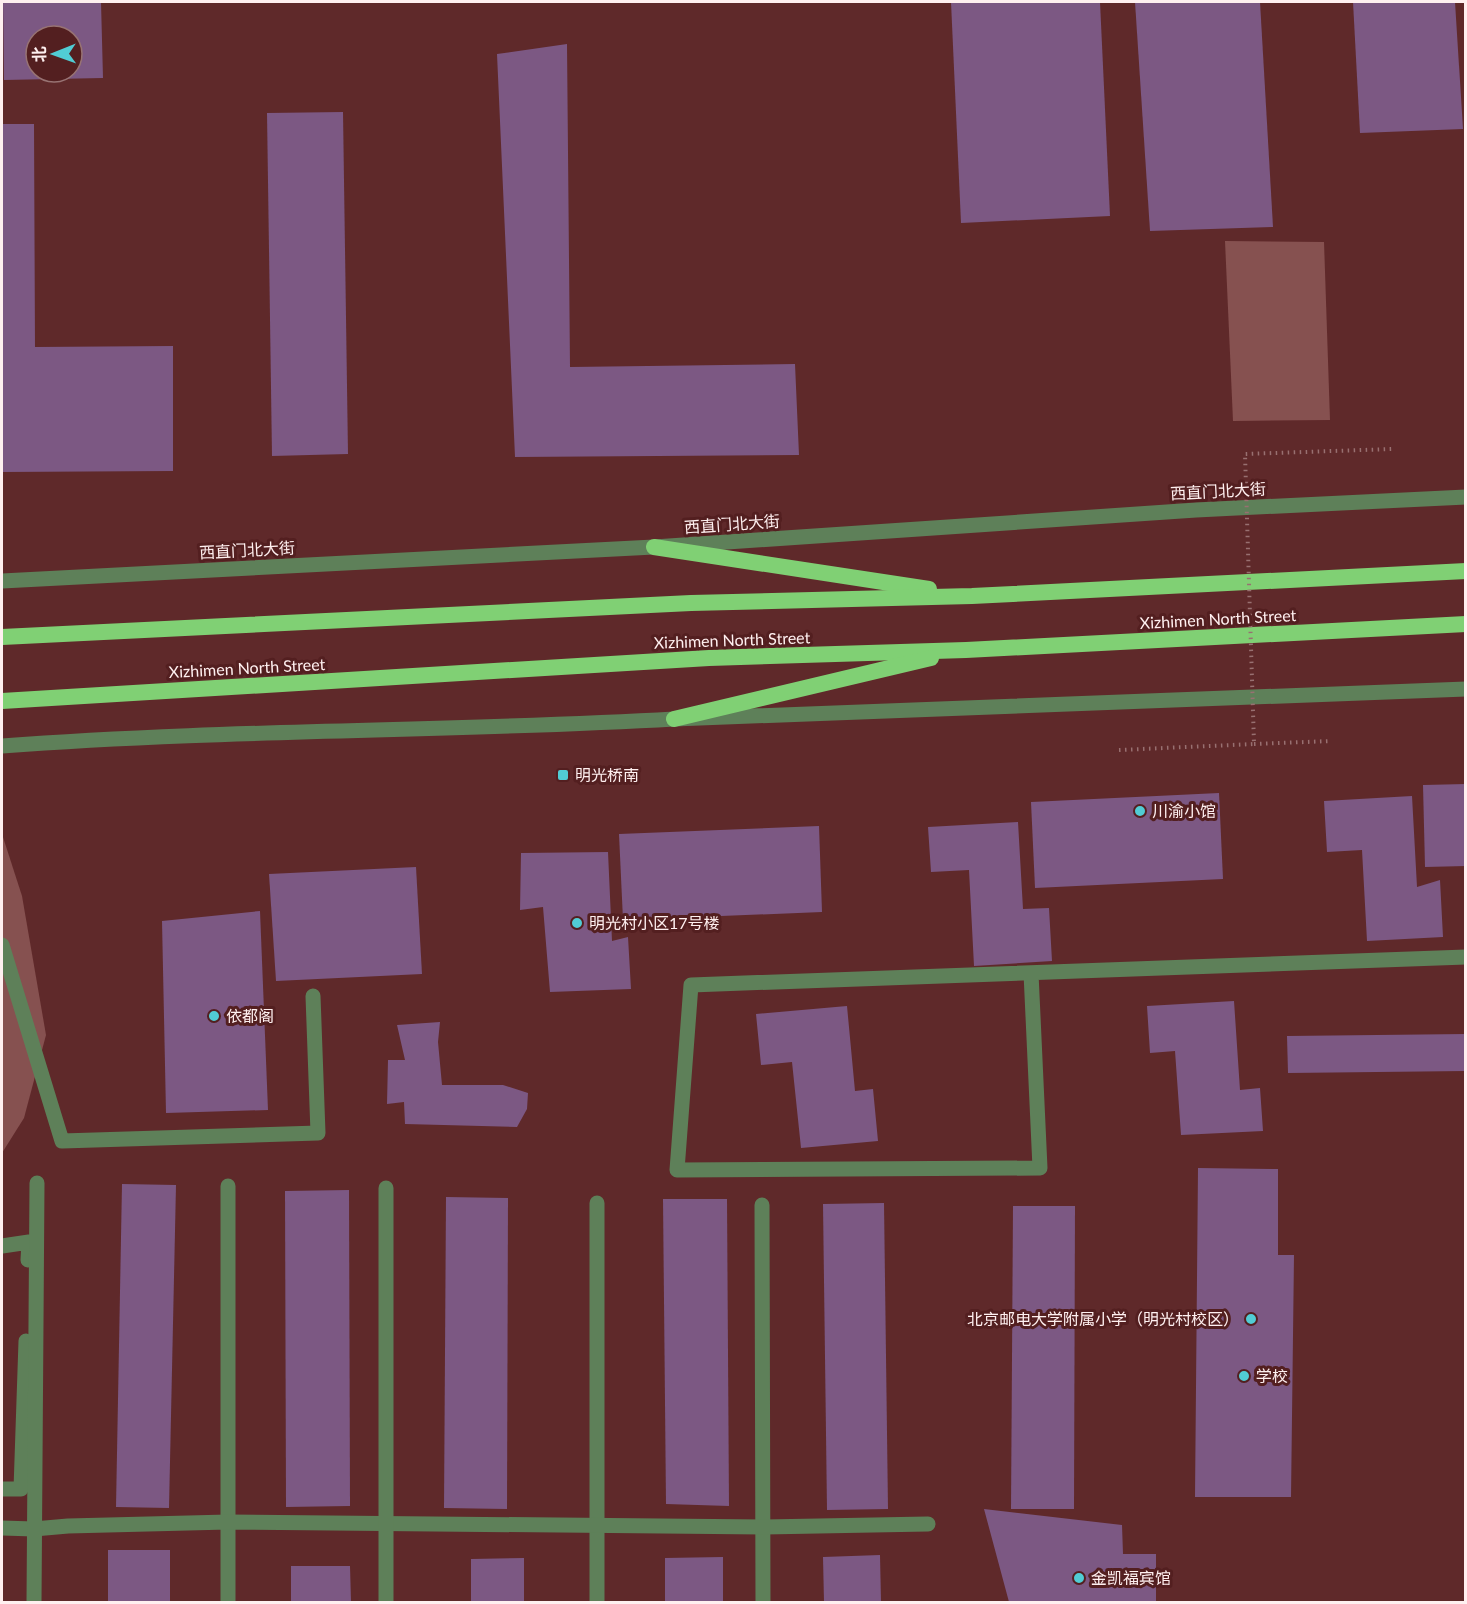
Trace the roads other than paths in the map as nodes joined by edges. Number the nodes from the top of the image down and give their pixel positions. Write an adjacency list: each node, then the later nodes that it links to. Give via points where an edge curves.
1 (1466, 497): 2 (street, 西直门北大街, via 1196,510)
2 (654, 547): 4 (street, 西直门北大街); 5 (highway)
3 (1466, 571): 5 (highway)
4 (2, 581)
5 (972, 596): 7 (highway, via 691,603)
6 (1466, 624): 8 (highway, Xizhimen North Street)
7 (2, 636)
8 (966, 650): 10 (highway, Xizhimen North Street, via 709,658); 11 (highway)
9 (1466, 689): 11 (street)
10 (2, 701)
11 (674, 719): 12 (street)
12 (2, 746)
13 (2, 945): 16 (street, via 62,1141 318,1133)
14 (1466, 957): 15 (street)
15 (1031, 973): 15 (street, via 691,985 677,1170 1041,1168)
16 (313, 996)
17 (37, 1183): 30 (street)
18 (228, 1186): 24 (street)
19 (386, 1188): 25 (street)
20 (597, 1203): 27 (street)
21 (762, 1205): 28 (street)
22 (2, 1246): 23 (street, via 29,1242 21,1489)
23 (2, 1489)
24 (228, 1522): 25 (street); 30 (street); 32 (street)
25 (385, 1524): 27 (street); 33 (street)
26 (928, 1524): 28 (street)
27 (597, 1525): 28 (street); 34 (street)
28 (764, 1527): 35 (street)
29 (2, 1528): 30 (street)
30 (34, 1529): 31 (street)
31 (34, 1602)
32 (228, 1602)
33 (386, 1602)
34 (597, 1602)
35 (764, 1602)

